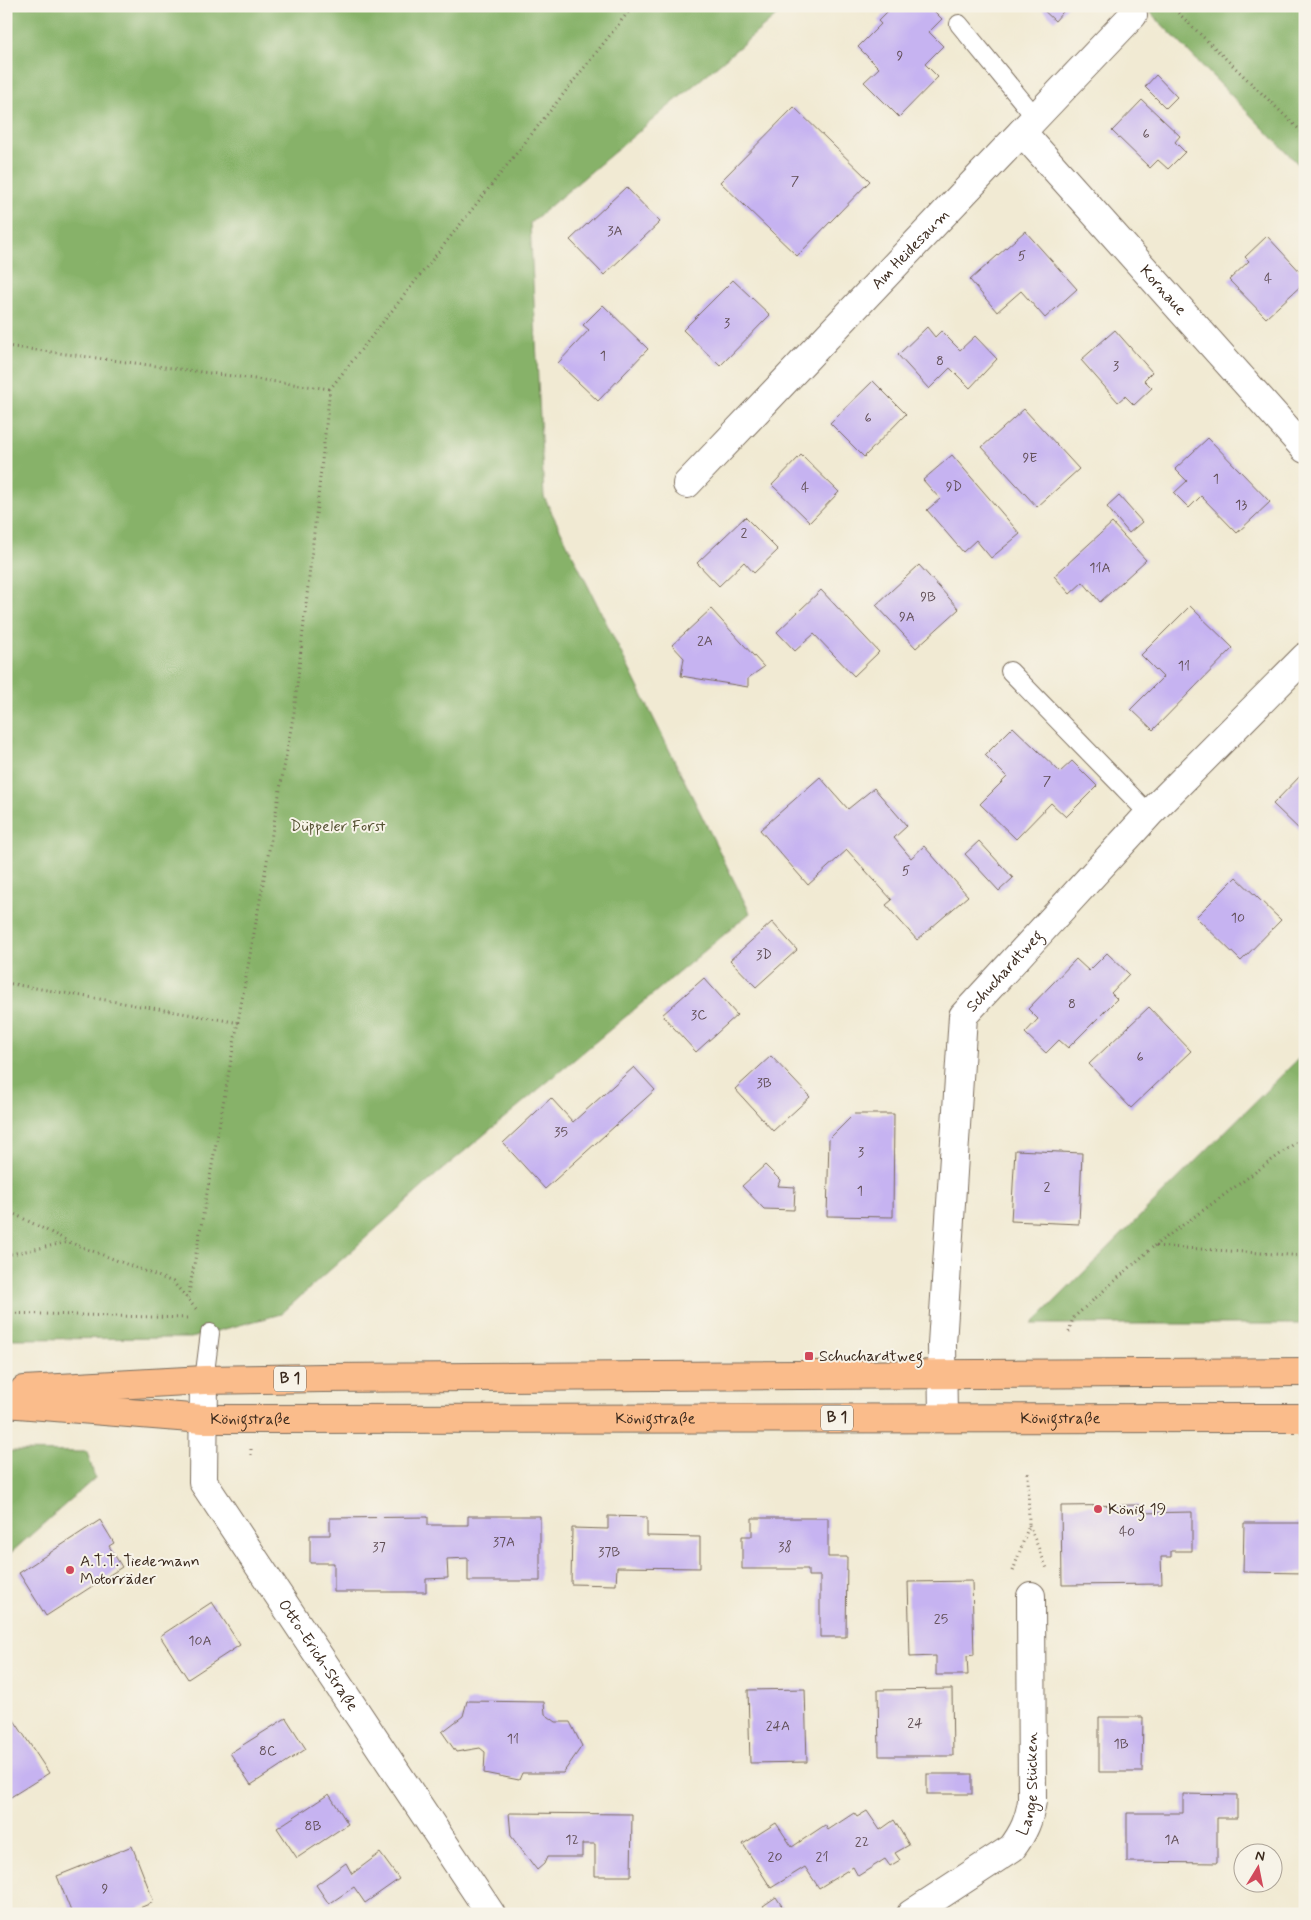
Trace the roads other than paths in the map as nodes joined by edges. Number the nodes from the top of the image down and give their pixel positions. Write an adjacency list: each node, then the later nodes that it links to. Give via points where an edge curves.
1 (1133, 15): 3 (street, Am Heidesaum)
2 (959, 24): 3 (lane)
3 (1029, 125): 4 (street, Kornaue); 5 (street, Am Heidesaum)
4 (1305, 448)
5 (687, 484)
6 (1305, 657): 8 (street, Schuchardtweg)
7 (1010, 671): 8 (lane)
8 (1149, 814): 11 (street, Schuchardtweg, via 963,1016 942,1344)
9 (206, 1326): 12 (lane)
10 (1305, 1372): 11 (main road, B 1)
11 (943, 1375): 12 (main road, B 1); 15 (street, Schuchardtweg)
12 (204, 1380): 13 (main road, B 1); 17 (street, Otto-Erich-Straße)
13 (6, 1391)
14 (6, 1403): 17 (main road, Königstraße / B 1)
15 (943, 1418): 16 (main road, Königstraße / B 1); 17 (main road, Königstraße / B 1)
16 (1305, 1418)
17 (203, 1419): 19 (street, Otto-Erich-Straße, via 203,1482)
18 (1041, 1588): 20 (street, Lange Stücken, via 1030,1818 1012,1848)
19 (491, 1914)
20 (911, 1914)

